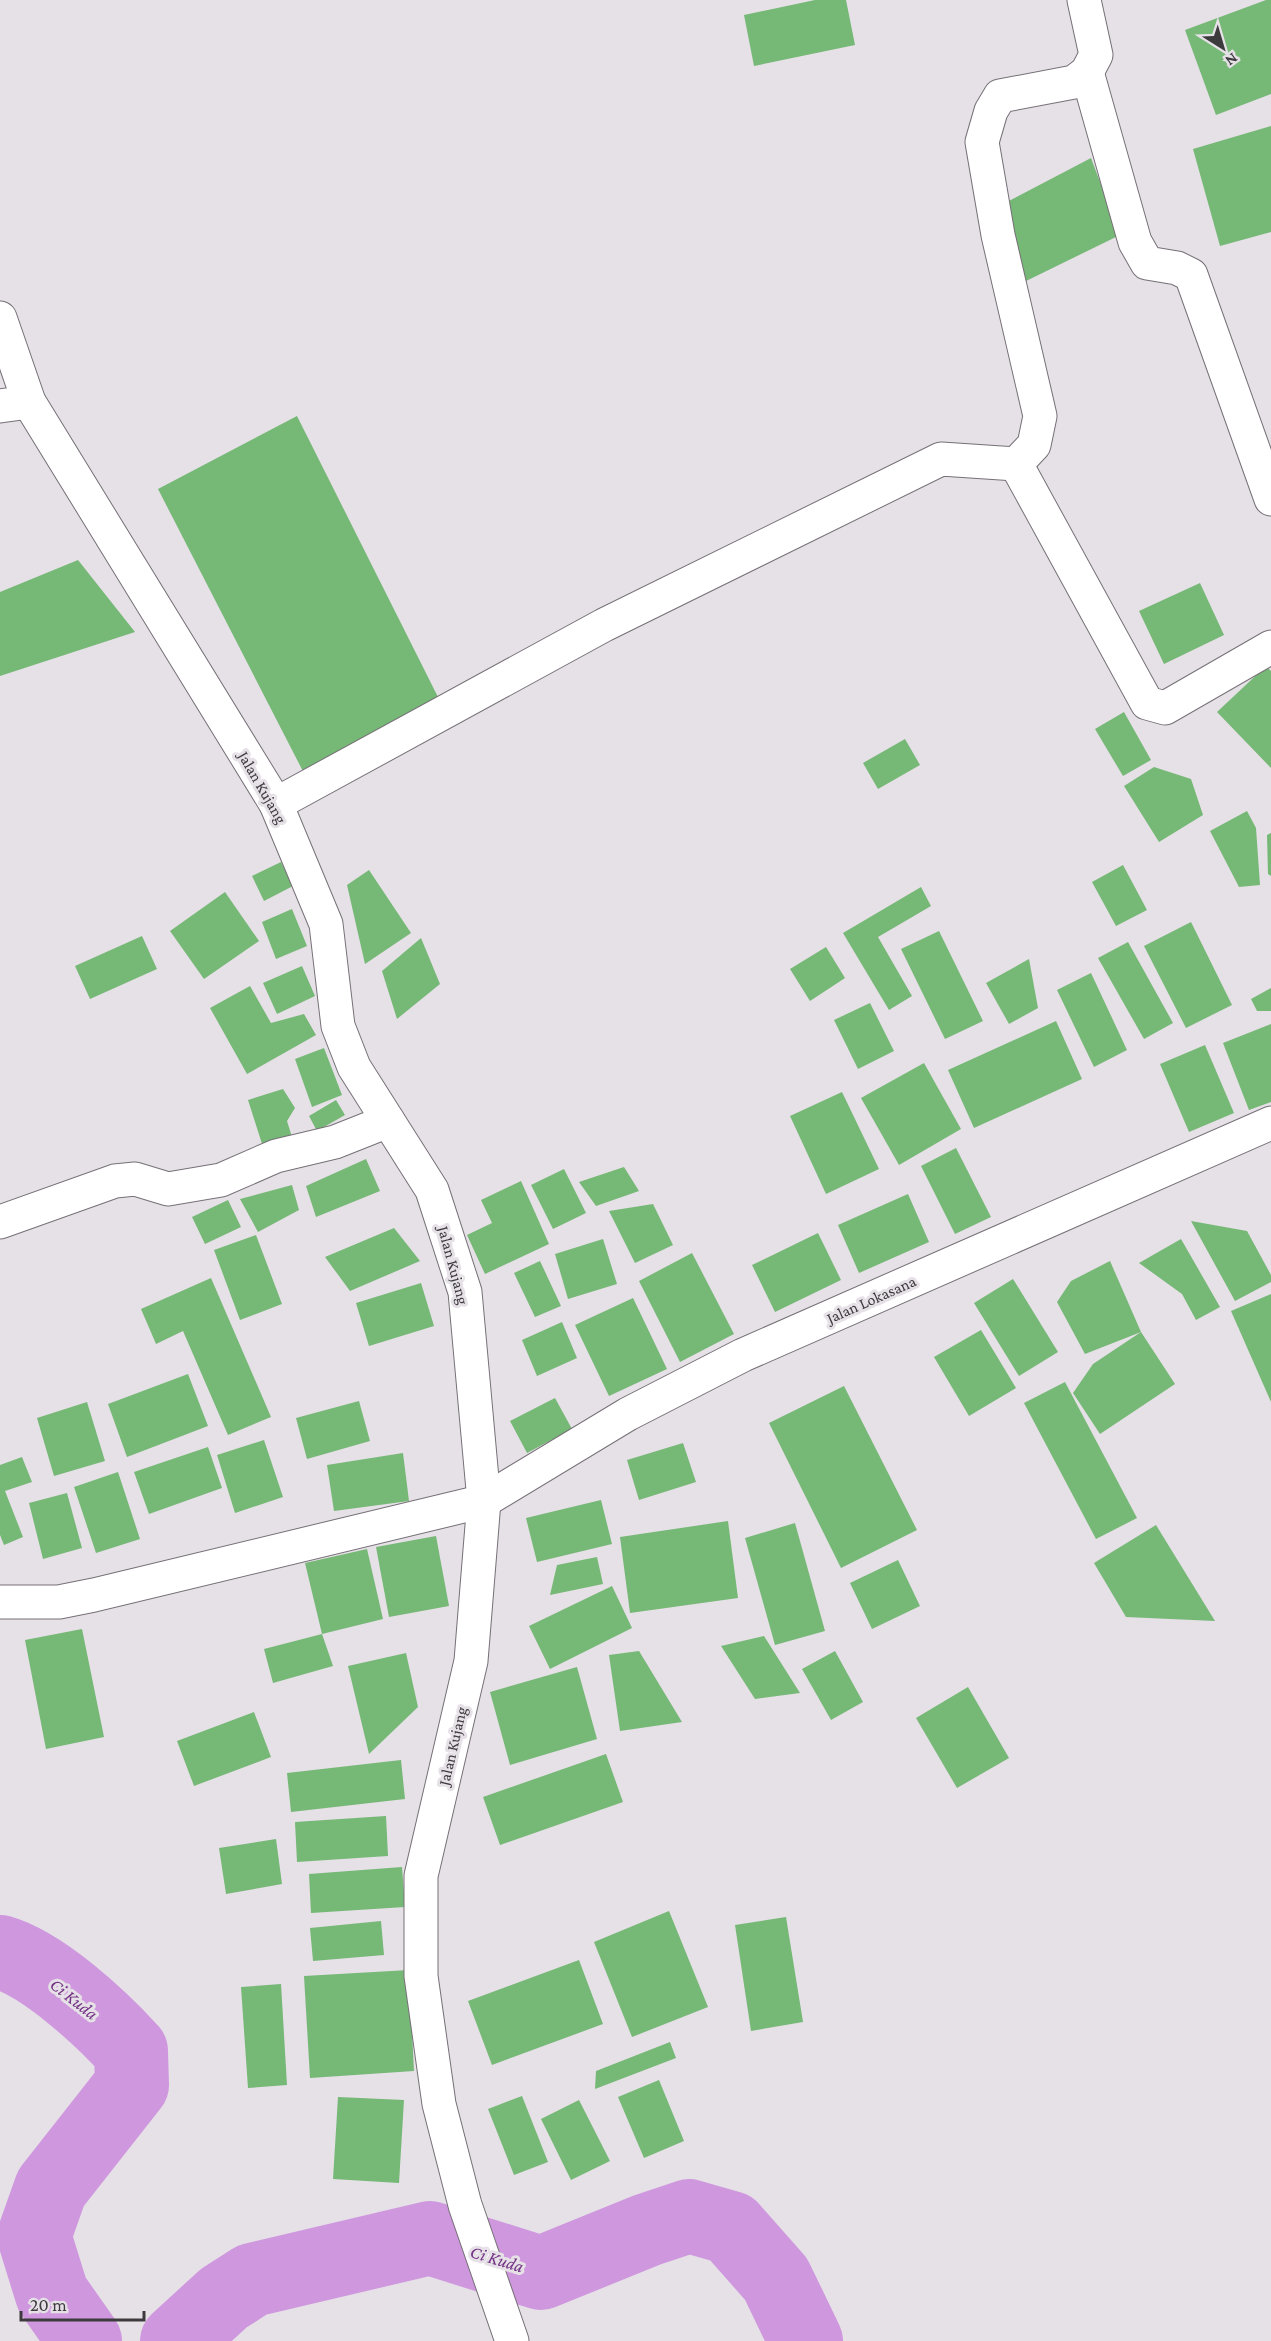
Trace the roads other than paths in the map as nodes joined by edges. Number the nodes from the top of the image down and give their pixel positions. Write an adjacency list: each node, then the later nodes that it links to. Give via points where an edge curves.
1 (1084, 0): 2 (street, via 1096,55)
2 (1087, 72): 5 (street, via 1074,82 1000,96 982,142 998,235 1040,416 1034,445); 6 (street, via 1135,242 1147,263 1177,268 1191,275)
3 (0, 318): 4 (street, Jalan Kujang)
4 (14, 404): 8 (street, Jalan Kujang)
5 (1016, 464): 7 (street, via 1147,703 1165,708); 8 (street, via 941,459 604,625)
6 (1271, 499)
7 (1271, 647)
8 (276, 804): 9 (street, Jalan Kujang, via 326,924 338,1026 354,1068)
9 (388, 1121): 11 (street, via 335,1142 276,1156 221,1180 168,1189 135,1179 115,1181); 12 (street, Jalan Kujang, via 432,1190 465,1292)
10 (1271, 1123): 12 (street, Jalan Lokasana, via 743,1355 628,1414)
11 (0, 1222)
12 (484, 1501): 13 (street, Jalan Lokasana, via 94,1595 59,1602); 14 (street, Jalan Kujang, via 471,1661 421,1876 421,1976 439,2104 465,2205)
13 (0, 1602)
14 (512, 2341)

